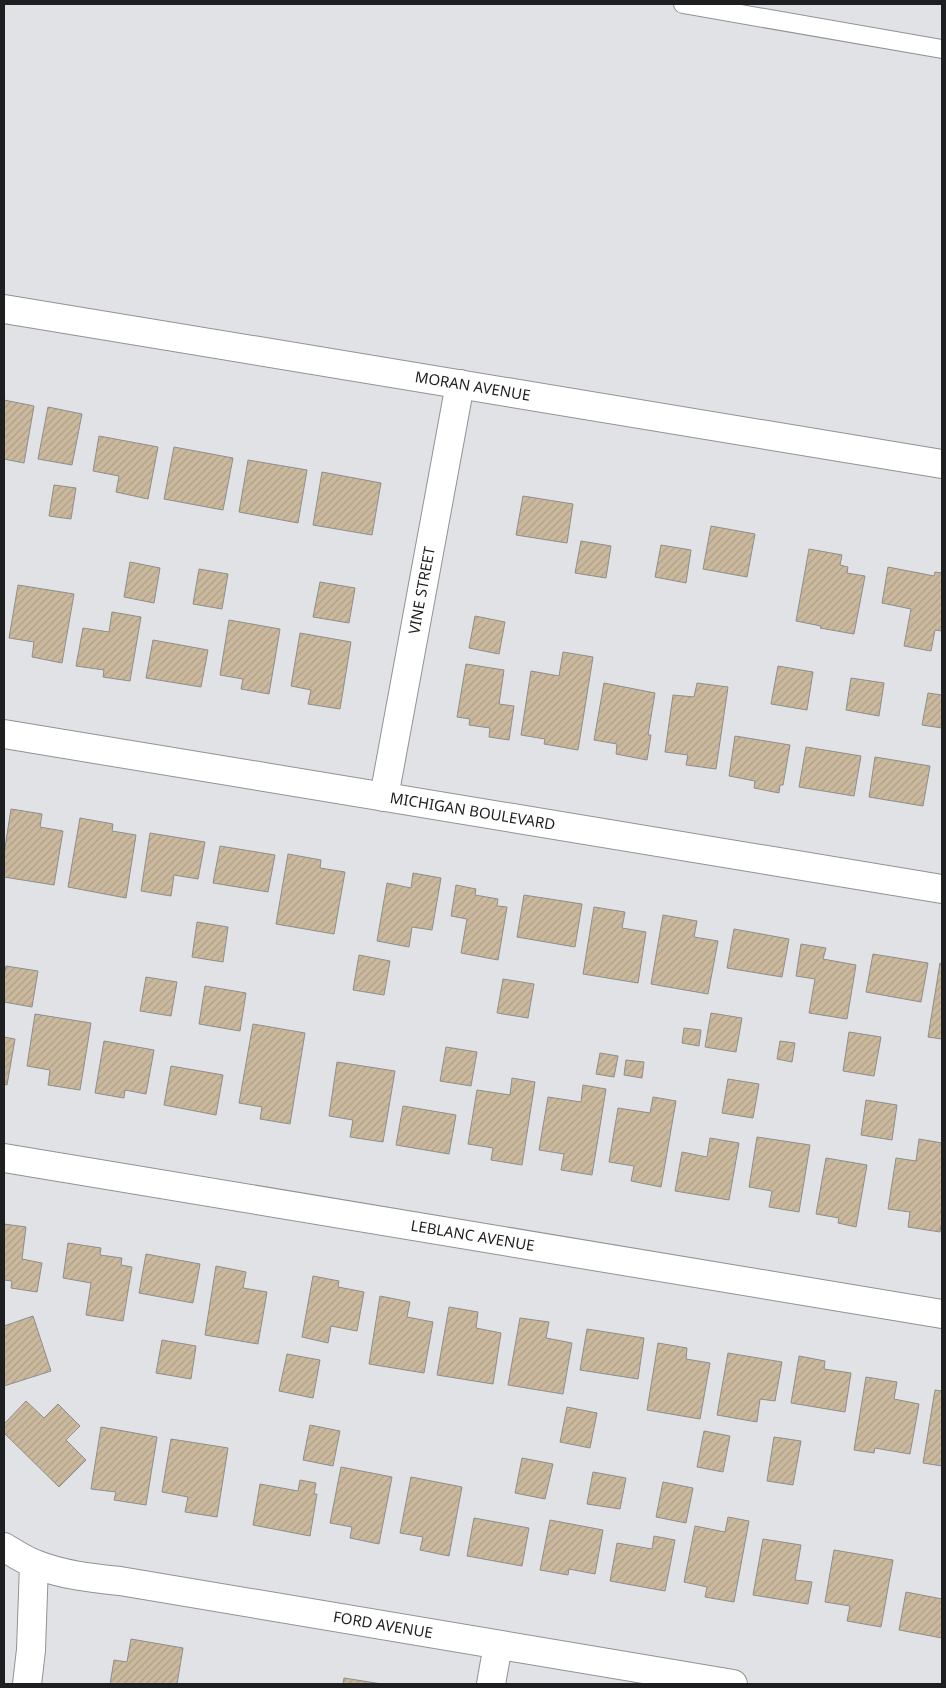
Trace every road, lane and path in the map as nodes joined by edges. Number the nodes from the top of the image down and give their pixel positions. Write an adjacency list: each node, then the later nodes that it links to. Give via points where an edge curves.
1 (683, 4): 2 (lane)
2 (942, 50)
3 (4, 309): 4 (street, MORAN AVENUE)
4 (460, 384): 5 (street, MORAN AVENUE); 7 (street, VINE STREET)
5 (942, 464)
6 (4, 734): 7 (street, MICHIGAN BOULEVARD)
7 (384, 797): 8 (street, MICHIGAN BOULEVARD)
8 (942, 889)
9 (4, 1158): 10 (street, LEBLANC AVENUE)
10 (942, 1314)
11 (4, 1547): 12 (street, FORD AVENUE)
12 (34, 1564): 13 (street, FORD AVENUE, via 80,1577); 14 (street)
13 (498, 1645): 15 (street); 16 (street, FORD AVENUE)
14 (27, 1684)
15 (491, 1684)
16 (733, 1684)

